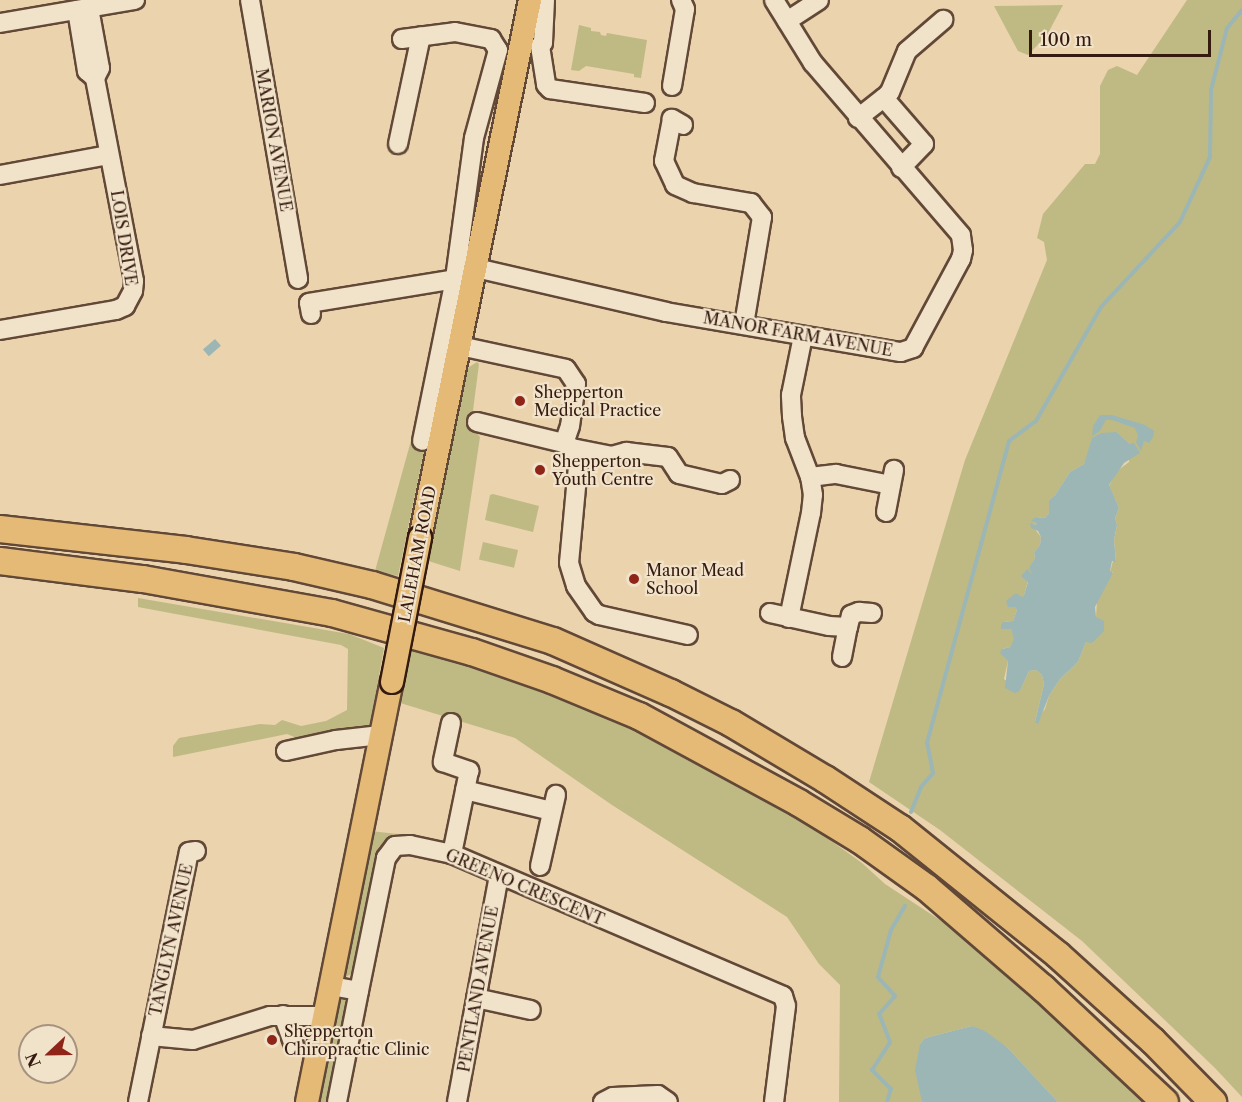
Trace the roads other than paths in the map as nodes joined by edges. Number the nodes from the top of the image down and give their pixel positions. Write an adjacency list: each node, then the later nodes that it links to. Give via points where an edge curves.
1 (135, 0): 8 (street)
2 (250, 0): 27 (street, MARION AVENUE)
3 (681, 0): 15 (street, via 685,9)
4 (774, 0): 10 (street, MANOR FARM AVENUE)
5 (819, 0): 10 (street)
6 (533, 2): 14 (main road, LALEHAM ROAD)
7 (52, 7): 8 (street); 11 (street)
8 (83, 9): 23 (street, LOIS DRIVE, via 87,71 95,78)
9 (943, 20): 16 (street, via 907,51)
10 (787, 21): 18 (street, MANOR FARM AVENUE, via 813,63)
11 (0, 23)
12 (421, 36): 13 (street); 14 (street, via 455,32 491,39 497,46); 22 (street)
13 (402, 39)
14 (518, 52): 17 (street, via 550,88); 20 (street); 21 (main road, LALEHAM ROAD)
15 (672, 86)
16 (884, 98): 18 (street); 24 (street, via 924,144)
17 (645, 103)
18 (858, 118): 24 (street, MANOR FARM AVENUE)
19 (683, 125): 30 (street, via 672,119 664,161 675,184 693,193 751,203 762,217)
20 (474, 138): 21 (street); 28 (street)
21 (500, 143): 26 (main road, LALEHAM ROAD)
22 (398, 144)
23 (109, 155): 25 (street); 31 (street, LOIS DRIVE, via 134,281 130,299 116,310)
24 (901, 168): 32 (street, MANOR FARM AVENUE, via 955,226 963,243 961,259 918,344 901,352)
25 (0, 175)
26 (476, 268): 30 (street, MANOR FARM AVENUE, via 666,312); 33 (main road, LALEHAM ROAD)
27 (298, 279)
28 (455, 279): 29 (street, via 309,303); 35 (street)
29 (311, 314)
30 (744, 325): 32 (street, MANOR FARM AVENUE)
31 (0, 330)
32 (803, 336): 37 (street, via 791,395 792,416 795,438)
33 (460, 346): 36 (street, via 567,369 576,384); 49 (main road, LALEHAM ROAD, bridge)
34 (477, 422): 36 (street)
35 (420, 431)
36 (568, 445): 38 (street, via 612,456 633,452 668,457 679,474 722,484); 46 (street, via 578,466 569,563 576,586 599,615)
37 (810, 477): 39 (street, via 892,477); 44 (street, via 812,513)
38 (730, 480)
39 (886, 512)
40 (0, 529): 72 (highway, via 186,550 294,567 372,585 553,641 671,693 741,729 900,828 1058,955)
41 (0, 561): 71 (highway, via 143,579 332,613 472,652 639,716 799,803 927,888)
42 (770, 613): 44 (street)
43 (872, 613): 45 (street, via 851,615)
44 (789, 618): 45 (street)
45 (848, 627): 47 (street)
46 (688, 635)
47 (842, 657)
48 (451, 723): 51 (street, via 443,762 469,771)
49 (381, 735): 50 (street); 56 (main road, LALEHAM ROAD)
50 (286, 751)
51 (465, 790): 53 (street); 54 (street, via 554,803)
52 (196, 851): 62 (street, TANGLYN AVENUE, via 189,852)
53 (452, 854): 55 (street, GREENO CRESCENT); 57 (street, GREENO CRESCENT, via 410,845 395,846 386,858)
54 (540, 866)
55 (499, 876): 58 (street, PENTLAND AVENUE); 70 (street, GREENO CRESCENT, via 783,996 786,1006)
56 (331, 986): 57 (street); 61 (main road, LALEHAM ROAD)
57 (359, 990): 66 (street, GREENO CRESCENT)
58 (476, 998): 59 (street); 67 (street, PENTLAND AVENUE)
59 (531, 1010)
60 (283, 1015): 61 (street, TANGLYN AVENUE); 62 (street, TANGLYN AVENUE, via 193,1040); 63 (street)
61 (325, 1016): 65 (main road, LALEHAM ROAD)
62 (151, 1036): 64 (street, TANGLYN AVENUE)
63 (294, 1046)
64 (138, 1102)
65 (307, 1102)
66 (337, 1102)
67 (457, 1102)
68 (603, 1102): 69 (street, via 613,1097 658,1095)
69 (668, 1102)
70 (774, 1102)
71 (1165, 1102)
72 (1213, 1102)

